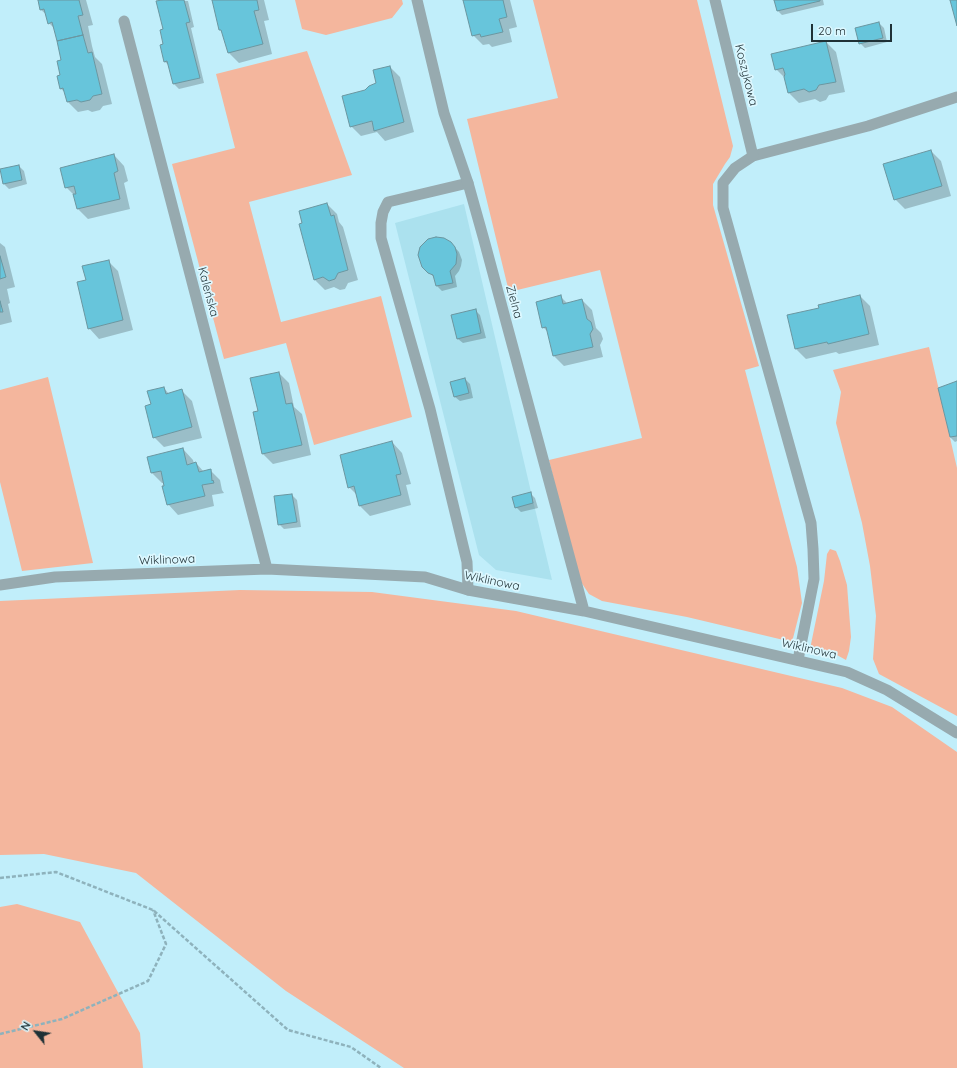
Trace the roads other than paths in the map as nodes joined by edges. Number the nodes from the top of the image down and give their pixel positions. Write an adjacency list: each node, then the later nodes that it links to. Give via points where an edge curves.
1 (417, 0): 6 (street, Zielna, via 444,113)
2 (715, 0): 5 (street, Koszykowa)
3 (124, 20): 7 (street, Kaleńska)
4 (957, 97): 5 (street, via 868,126)
5 (752, 156): 11 (street, via 735,168 724,183 723,208 811,523 814,579)
6 (468, 183): 9 (street, via 388,202 381,223 381,238 430,409 467,562); 10 (street, Zielna)
7 (267, 569): 8 (street, Wiklinowa, via 54,577); 9 (street, Wiklinowa, via 424,577)
8 (0, 585)
9 (468, 590): 10 (street, Wiklinowa)
10 (584, 612): 11 (street, Wiklinowa)
11 (798, 660): 12 (street, Wiklinowa, via 847,672 887,690)
12 (957, 733)

